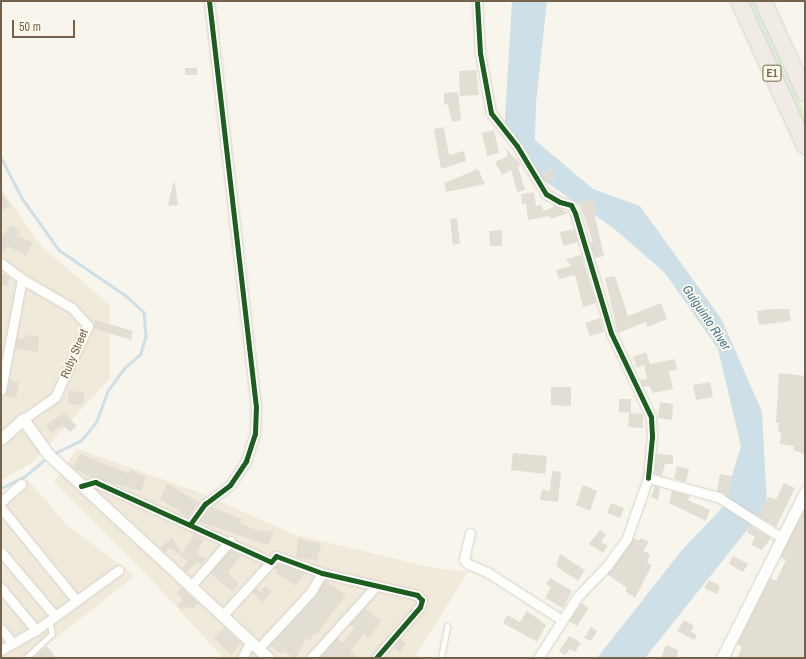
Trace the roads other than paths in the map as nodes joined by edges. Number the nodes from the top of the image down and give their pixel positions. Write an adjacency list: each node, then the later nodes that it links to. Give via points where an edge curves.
1 (209, 1): 18 (street, via 256,407 255,434 246,461 230,484 206,504)
2 (477, 1): 12 (street, via 480,53 491,113 517,146 546,194 571,205 575,213 611,333 651,417)
3 (739, 1): 6 (highway, E1)
4 (763, 1): 5 (highway, E1)
5 (805, 93)
6 (805, 146)
7 (1, 263): 8 (street, Ruby Street)
8 (22, 279): 9 (street); 10 (street, Ruby Street, via 72,308 88,326 55,397)
9 (1, 390)
10 (23, 419): 11 (street, Ruby Street); 14 (street, via 48,454)
11 (1, 439)
12 (648, 478): 20 (street, via 718,497); 32 (street, via 627,538 607,566 578,596)
13 (21, 484): 16 (street)
14 (82, 486): 18 (street, via 95,482); 27 (street)
15 (805, 492): 20 (street)
16 (1, 502)
17 (1, 508): 29 (street)
18 (191, 523): 21 (street)
19 (470, 533): 32 (street, via 464,559 468,564 488,572)
20 (782, 538): 46 (street)
21 (230, 541): 23 (street); 27 (street)
22 (1, 552): 31 (street)
23 (271, 562): 25 (street, via 276,556); 30 (street)
24 (119, 570): 29 (street)
25 (322, 573): 26 (street); 37 (street, via 310,592)
26 (376, 586): 42 (street); 43 (street, via 417,595 422,600 420,607)
27 (190, 587): 30 (street)
28 (1, 588): 35 (street)
29 (76, 600): 31 (street)
30 (222, 616): 37 (street)
31 (52, 618): 35 (street); 39 (lane, via 52,634)
32 (562, 620): 45 (street)
33 (447, 627): 44 (lane)
34 (1, 629): 36 (street)
35 (36, 630): 36 (street)
36 (12, 642): 38 (street)
37 (254, 646): 40 (street); 41 (street)
38 (1, 650)
39 (26, 658)
40 (242, 658)
41 (268, 658)
42 (311, 658)
43 (376, 658)
44 (441, 658)
45 (538, 658)
46 (722, 658)

